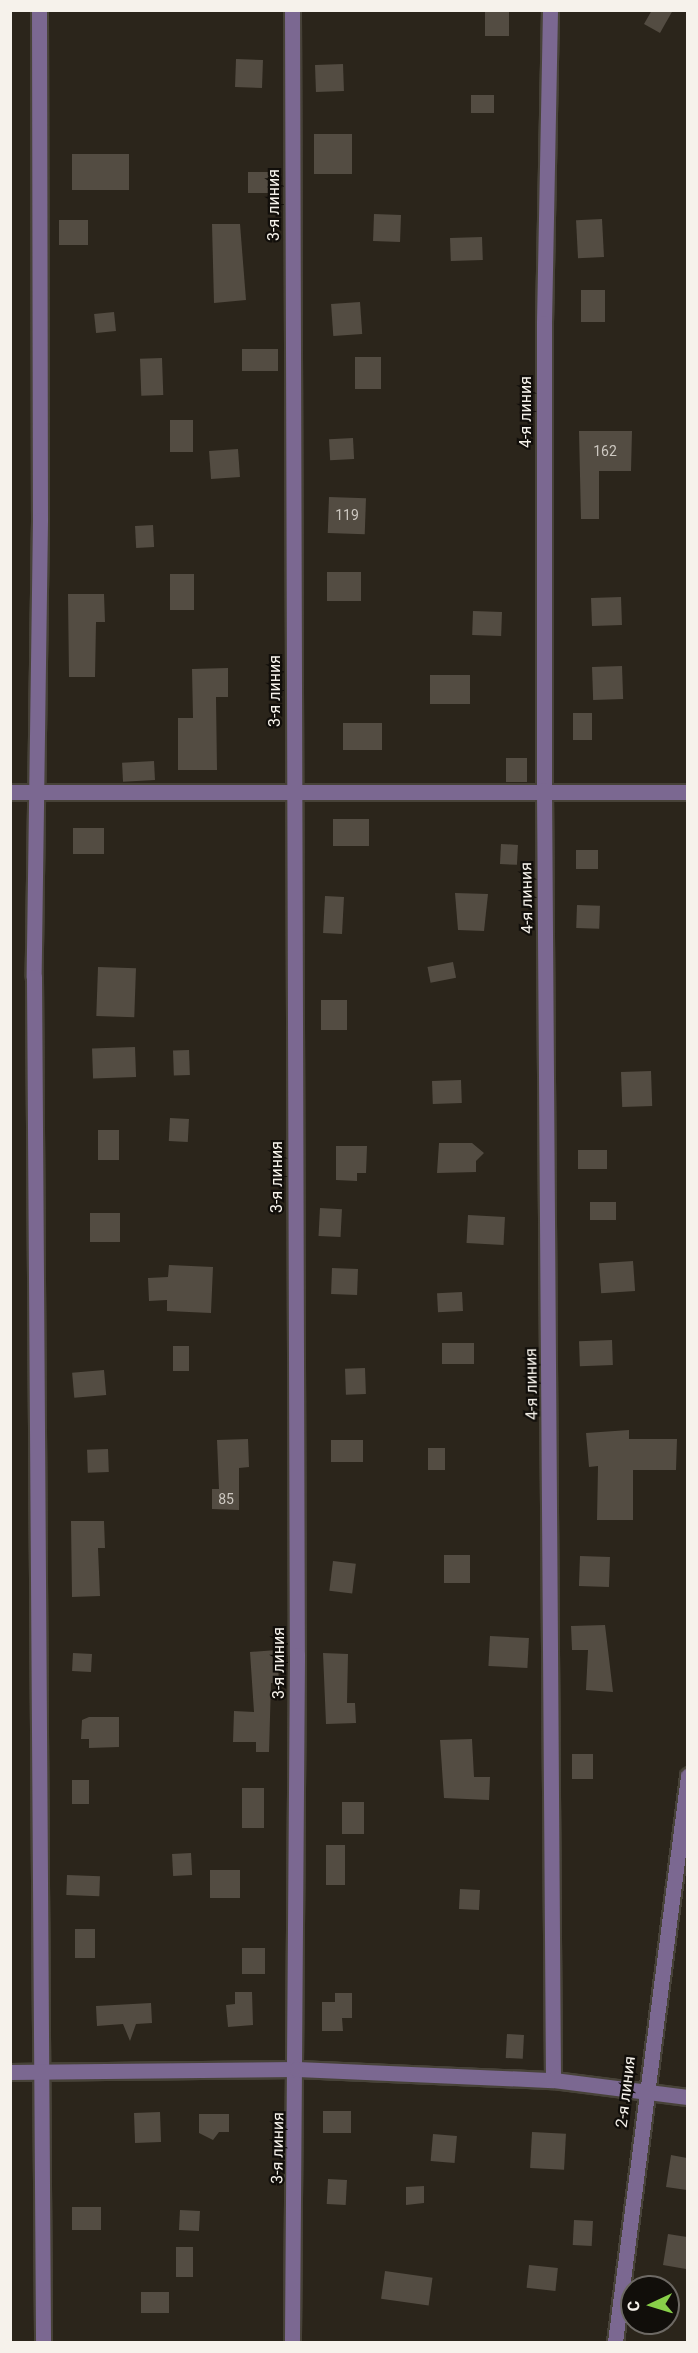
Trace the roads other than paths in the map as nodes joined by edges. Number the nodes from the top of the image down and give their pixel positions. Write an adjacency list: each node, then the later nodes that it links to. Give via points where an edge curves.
1 (39, 10): 5 (street)
2 (291, 10): 6 (street, 3-я линия)
3 (550, 10): 4 (street, 4-я линия, via 544,323)
4 (544, 790): 6 (street); 8 (street); 13 (street, 4-я линия, via 555,1785)
5 (35, 791): 6 (street); 7 (street); 11 (street)
6 (293, 791): 10 (street, 3-я линия)
7 (10, 792)
8 (687, 792)
9 (687, 1776): 14 (street, 2-я линия)
10 (297, 2069): 11 (street); 13 (street); 17 (street, 3-я линия)
11 (41, 2071): 12 (street); 16 (street)
12 (10, 2072)
13 (554, 2080): 14 (street)
14 (644, 2091): 15 (street); 18 (street, 2-я линия)
15 (687, 2097)
16 (43, 2343)
17 (292, 2343)
18 (615, 2343)

